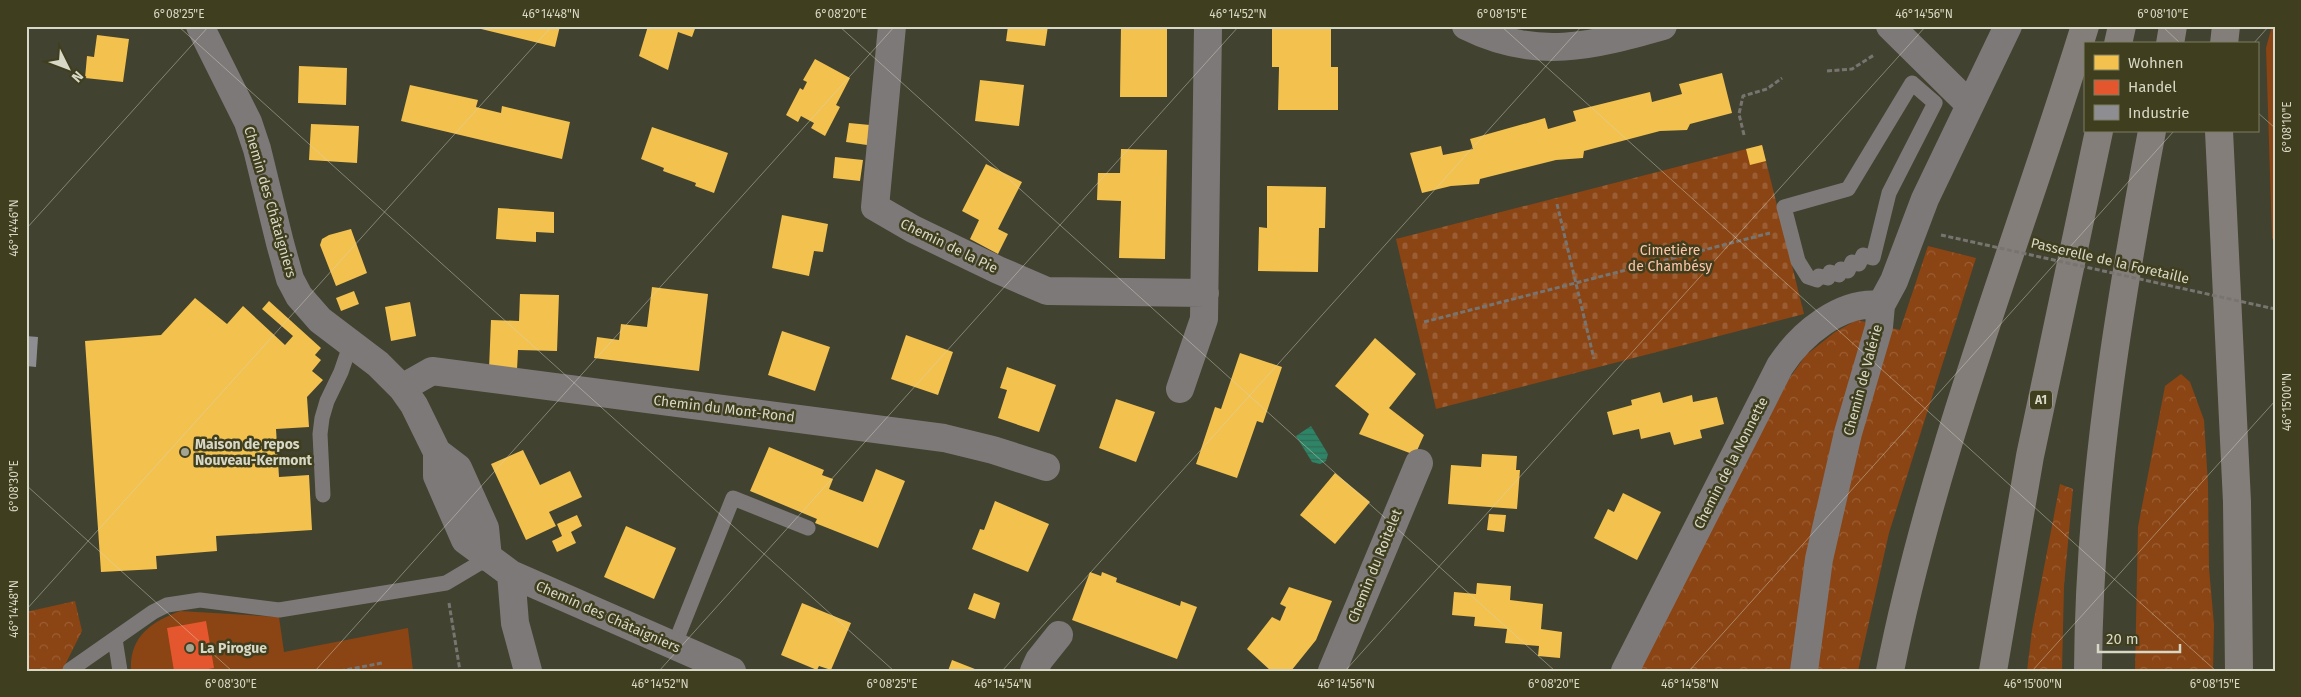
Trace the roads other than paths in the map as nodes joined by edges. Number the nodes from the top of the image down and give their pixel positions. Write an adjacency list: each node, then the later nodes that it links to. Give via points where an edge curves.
1 (200, 26): 22 (street, Chemin des Châtaigniers, via 238,100 257,149 290,279 309,309)
2 (892, 26): 20 (street, Chemin de la Pie, via 875,207 922,234 1047,291)
3 (1208, 26): 20 (street)
4 (1466, 26): 5 (street, via 1499,40 1560,48 1598,44)
5 (1663, 26)
6 (1890, 26): 15 (street)
7 (2008, 26): 15 (street, Chemin de Valérie)
8 (2085, 26): 42 (highway, via 1950,439 1910,580)
9 (2122, 26): 12 (highway)
10 (2173, 26): 13 (highway)
11 (2226, 26): 14 (highway)
12 (2118, 42)
13 (2170, 42)
14 (2224, 42)
15 (1970, 105): 21 (street, Chemin de Valérie, via 1925,199 1894,281)
16 (2098, 132): 43 (highway, A1, via 2030,456)
17 (2152, 132): 44 (highway, via 2131,238 2107,394 2094,521)
18 (2219, 132): 45 (highway, via 2237,502)
19 (1789, 228): 19 (lane, via 1798,261 1808,277 1817,280 1819,276 1828,278 1830,272 1839,275 1841,269 1848,272 1852,262 1859,264 1863,255 1873,258 1889,193 1935,103 1912,83 1848,189 1784,207)
20 (1205, 293): 24 (street, via 1204,319)
21 (1881, 305): 40 (street, Chemin de la Nonnette, via 1867,303 1826,319 1790,351); 41 (street, Chemin de Valérie, via 1879,327 1848,433 1825,532)
22 (351, 343): 23 (street, Chemin des Châtaigniers); 27 (lane, via 322,418)
23 (402, 388): 26 (street, Chemin du Mont-Rond, via 432,371 944,438); 29 (street, Chemin des Châtaigniers, via 437,452 458,468 485,528)
24 (1180, 389)
25 (1419, 463): 39 (street, Chemin du Roitelet)
26 (1046, 467)
27 (323, 495)
28 (808, 528): 33 (lane, via 733,498)
29 (488, 558): 30 (street, Chemin des Châtaigniers); 32 (lane, via 446,582 279,610 222,602 184,601 153,612)
30 (511, 574): 33 (street, Chemin des Châtaigniers); 36 (street, via 515,623)
31 (1058, 635): 38 (street)
32 (115, 639): 34 (lane); 35 (lane)
33 (674, 646): 37 (street, Chemin des Châtaigniers)
34 (70, 670)
35 (120, 671)
36 (528, 671)
37 (732, 671)
38 (1034, 671)
39 (1332, 671)
40 (1625, 671)
41 (1804, 671)
42 (1890, 671)
43 (1993, 671)
44 (2088, 671)
45 (2239, 671)

